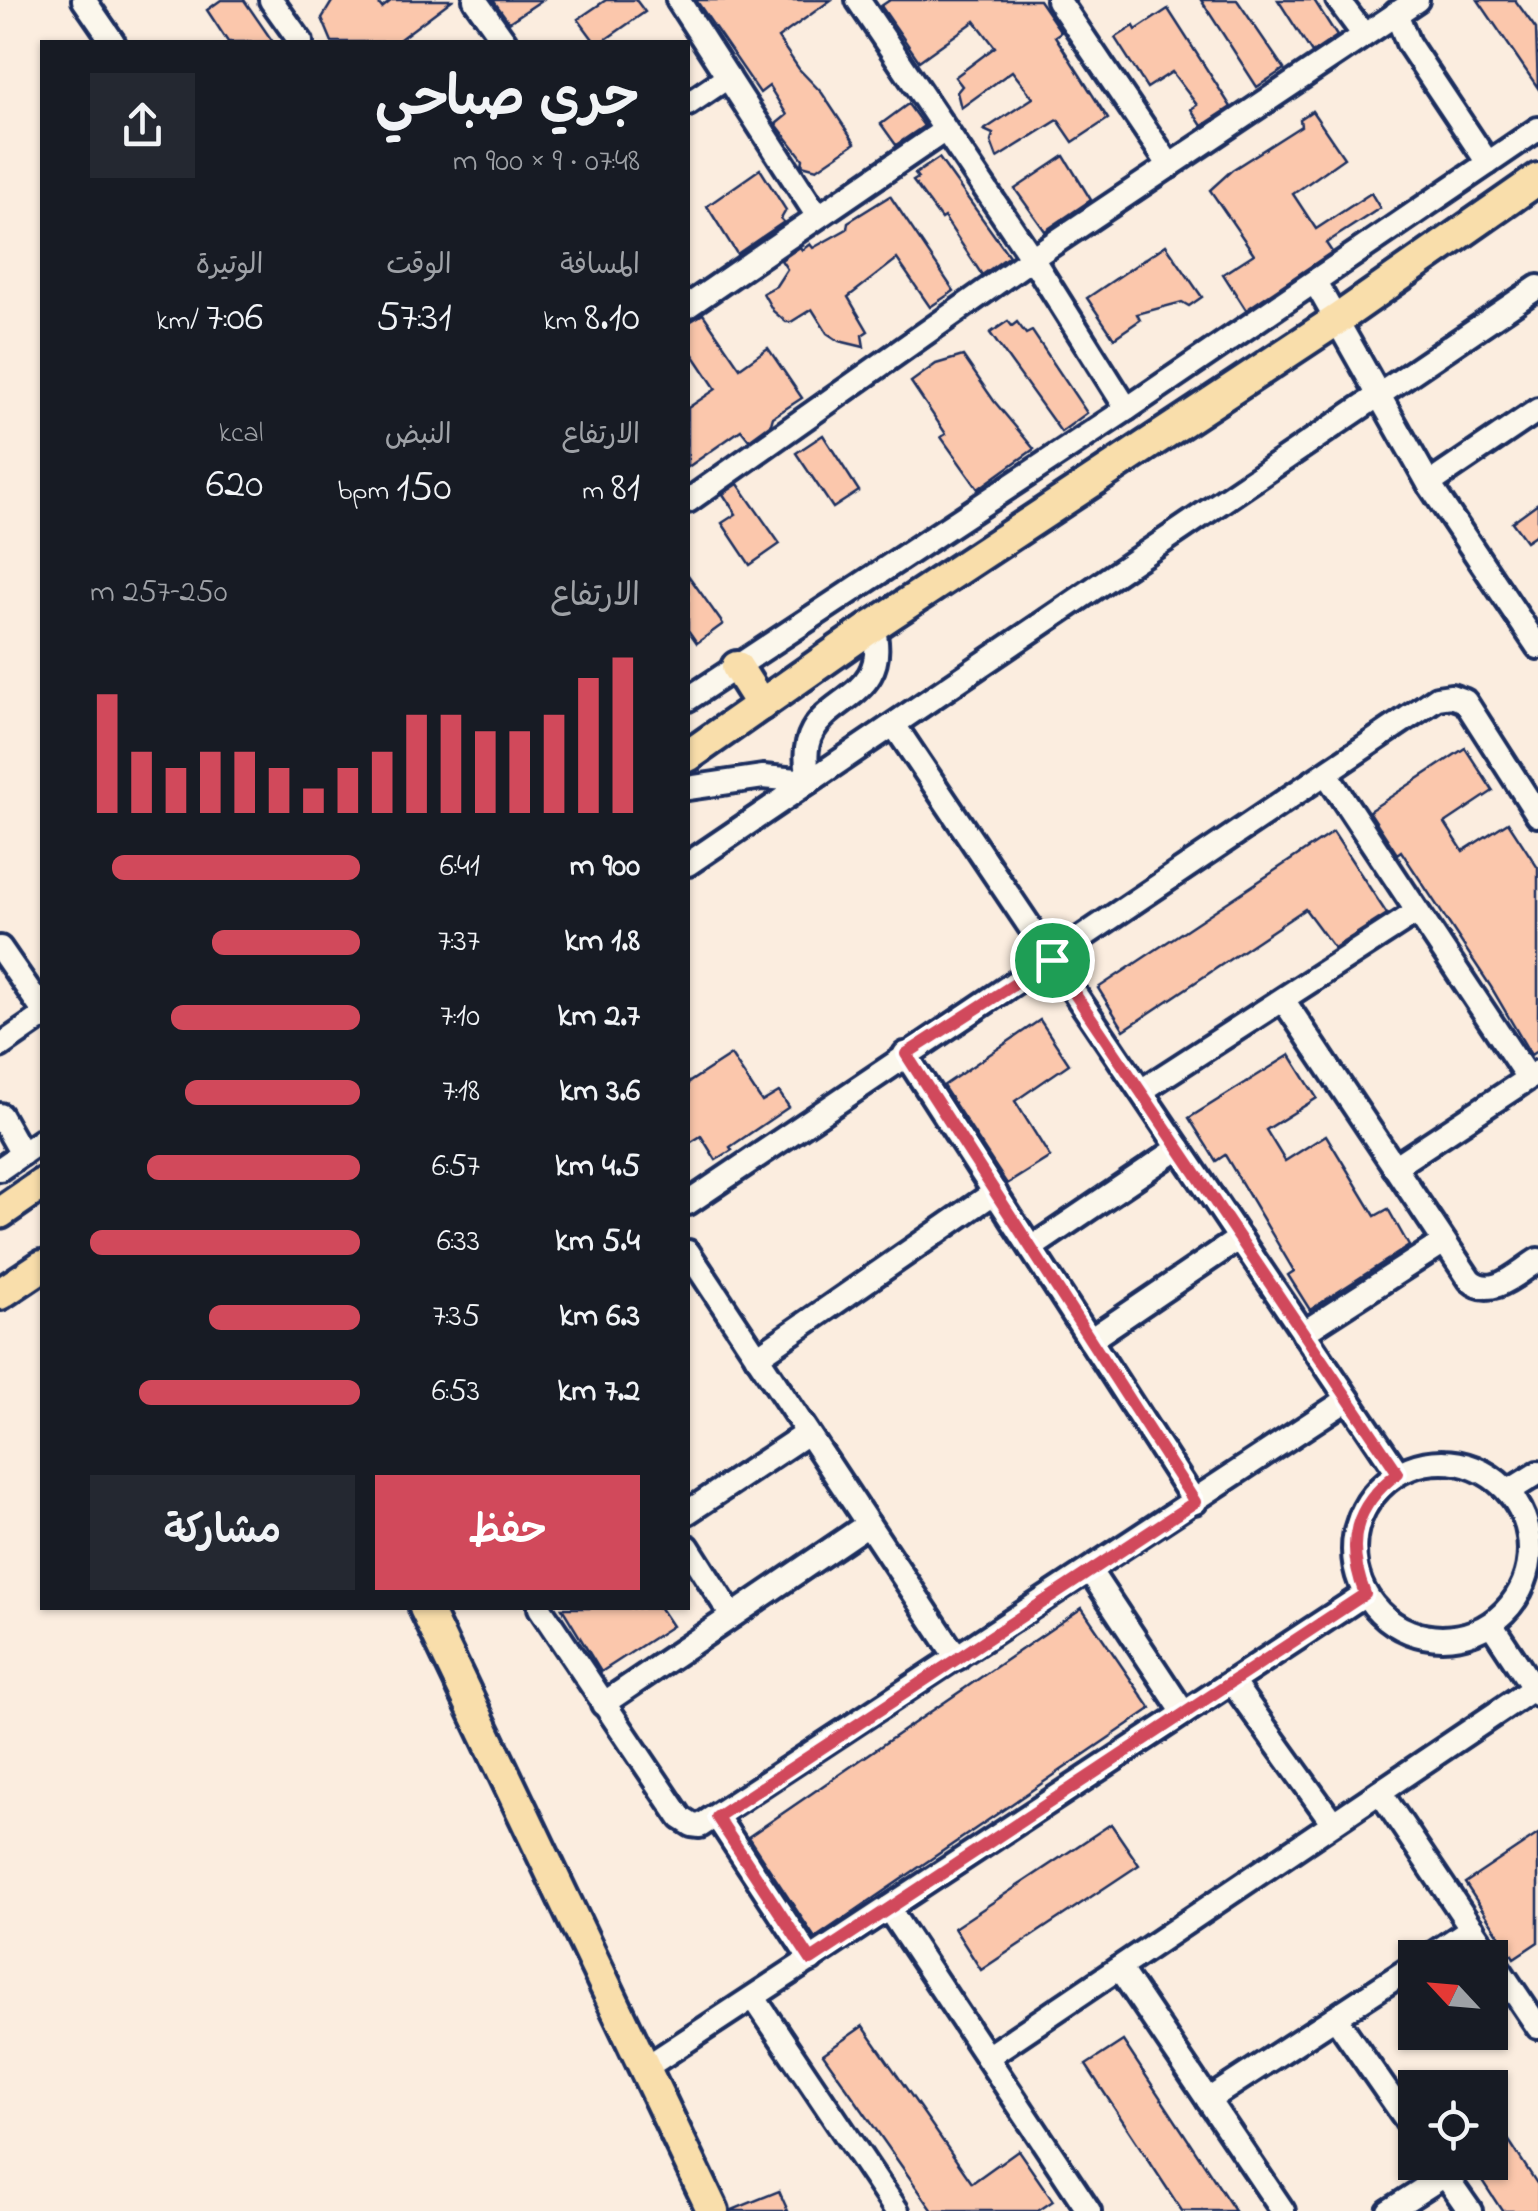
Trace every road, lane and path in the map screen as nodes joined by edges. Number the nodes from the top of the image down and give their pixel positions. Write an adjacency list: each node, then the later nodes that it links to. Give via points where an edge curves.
1 (84, 0): 11 (street)
2 (271, 0): 12 (street)
3 (475, 0): 13 (street)
4 (678, 0): 14 (street)
5 (858, 0): 17 (street)
6 (1058, 0): 19 (street)
7 (1338, 0): 10 (street)
8 (1417, 0): 9 (street)
9 (1396, 14): 10 (street); 18 (street, via 1408,43)
10 (1364, 35): 19 (street)
11 (112, 40)
12 (299, 40)
13 (504, 40)
14 (728, 78): 15 (street); 21 (street)
15 (690, 103)
16 (1538, 129): 18 (street)
17 (946, 130): 21 (street); 22 (street)
18 (1488, 163): 23 (street)
19 (1170, 166): 22 (street)
20 (1538, 179): 26 (main road)
21 (818, 216): 25 (street)
22 (1032, 258): 28 (street); 31 (street)
23 (1315, 282): 26 (street); 28 (street)
24 (1538, 286): 27 (street)
25 (690, 305)
26 (1338, 319): 27 (street); 32 (main road)
27 (1380, 393): 30 (street); 37 (street)
28 (1127, 410): 34 (street)
29 (1538, 410): 30 (street)
30 (1428, 484): 33 (street)
31 (690, 499)
32 (873, 626): 36 (main road); 40 (street, via 877,649 867,680 812,728 805,759)
33 (1535, 635)
34 (737, 667): 35 (street); 36 (main road)
35 (690, 699)
36 (762, 705): 38 (main road)
37 (894, 725): 40 (street); 46 (street)
38 (690, 755)
39 (1326, 776): 42 (street, via 1438,698 1458,697); 44 (street); 46 (street)
40 (810, 781): 41 (street, via 763,777); 43 (street)
41 (690, 788)
42 (1538, 815)
43 (690, 863)
44 (1417, 912): 47 (street); 52 (street)
45 (0, 948): 48 (street)
46 (1052, 960): 51 (street); 53 (street)
47 (1284, 1001): 53 (street); 58 (street)
48 (40, 1006)
49 (40, 1018): 50 (street)
50 (0, 1046)
51 (906, 1054): 61 (street); 62 (street)
52 (1533, 1075): 58 (street)
53 (1141, 1091): 56 (street)
54 (0, 1116): 57 (street)
55 (40, 1141): 57 (street)
56 (1179, 1148): 64 (street); 66 (street)
57 (22, 1154): 59 (street)
58 (1394, 1167): 65 (street)
59 (0, 1169)
60 (40, 1185): 63 (main road)
61 (995, 1192): 66 (street); 73 (street)
62 (690, 1202)
63 (0, 1213)
64 (1240, 1238): 71 (street); 72 (street)
65 (1444, 1242): 68 (street, via 1481,1288 1494,1288); 71 (street)
66 (1031, 1248): 72 (street)
67 (690, 1255): 73 (street)
68 (1536, 1264)
69 (40, 1267): 70 (main road)
70 (0, 1294)
71 (1303, 1333): 74 (street)
72 (1090, 1340): 79 (street)
73 (757, 1357): 75 (street)
74 (1348, 1399): 76 (street); 79 (street)
75 (807, 1433): 80 (street); 81 (street)
76 (1398, 1473): 78 (street, via 1426,1462 1457,1462); 84 (street, via 1379,1487 1356,1527 1356,1573)
77 (1538, 1473): 78 (street)
78 (1509, 1491): 88 (street, via 1522,1509 1531,1551 1520,1592)
79 (1195, 1502): 83 (street)
80 (690, 1511)
81 (868, 1524): 87 (street); 89 (street)
82 (690, 1551): 87 (street)
83 (1090, 1571): 89 (street); 93 (street)
84 (1365, 1594): 88 (street, via 1393,1624 1432,1638); 90 (street)
85 (426, 1610): 107 (main road)
86 (541, 1610): 92 (street)
87 (732, 1616): 92 (street)
88 (1491, 1624): 91 (street)
89 (957, 1658): 95 (street)
90 (1232, 1682): 93 (street); 96 (street)
91 (1536, 1689): 94 (street)
92 (602, 1704): 95 (street, via 681,1818 700,1826)
93 (1184, 1713): 97 (street)
94 (1380, 1792): 96 (street); 98 (street)
95 (717, 1817): 100 (street)
96 (1333, 1823): 101 (street)
97 (888, 1908): 100 (street); 106 (street)
98 (1472, 1928): 99 (street); 105 (street)
99 (1454, 1940)
100 (811, 1960): 103 (street)
101 (1118, 1968): 106 (street); 108 (street)
102 (1398, 1976): 104 (street)
103 (754, 1998): 107 (street); 113 (street)
104 (1335, 2017): 108 (street); 109 (street)
105 (1538, 2026)
106 (987, 2057): 114 (street)
107 (645, 2068): 112 (main road)
108 (1208, 2100): 115 (street)
109 (1398, 2108)
110 (1427, 2180): 116 (street)
111 (1449, 2180): 117 (street)
112 (713, 2211)
113 (897, 2211)
114 (1089, 2211)
115 (1283, 2211)
116 (1389, 2211)
117 (1470, 2211)

